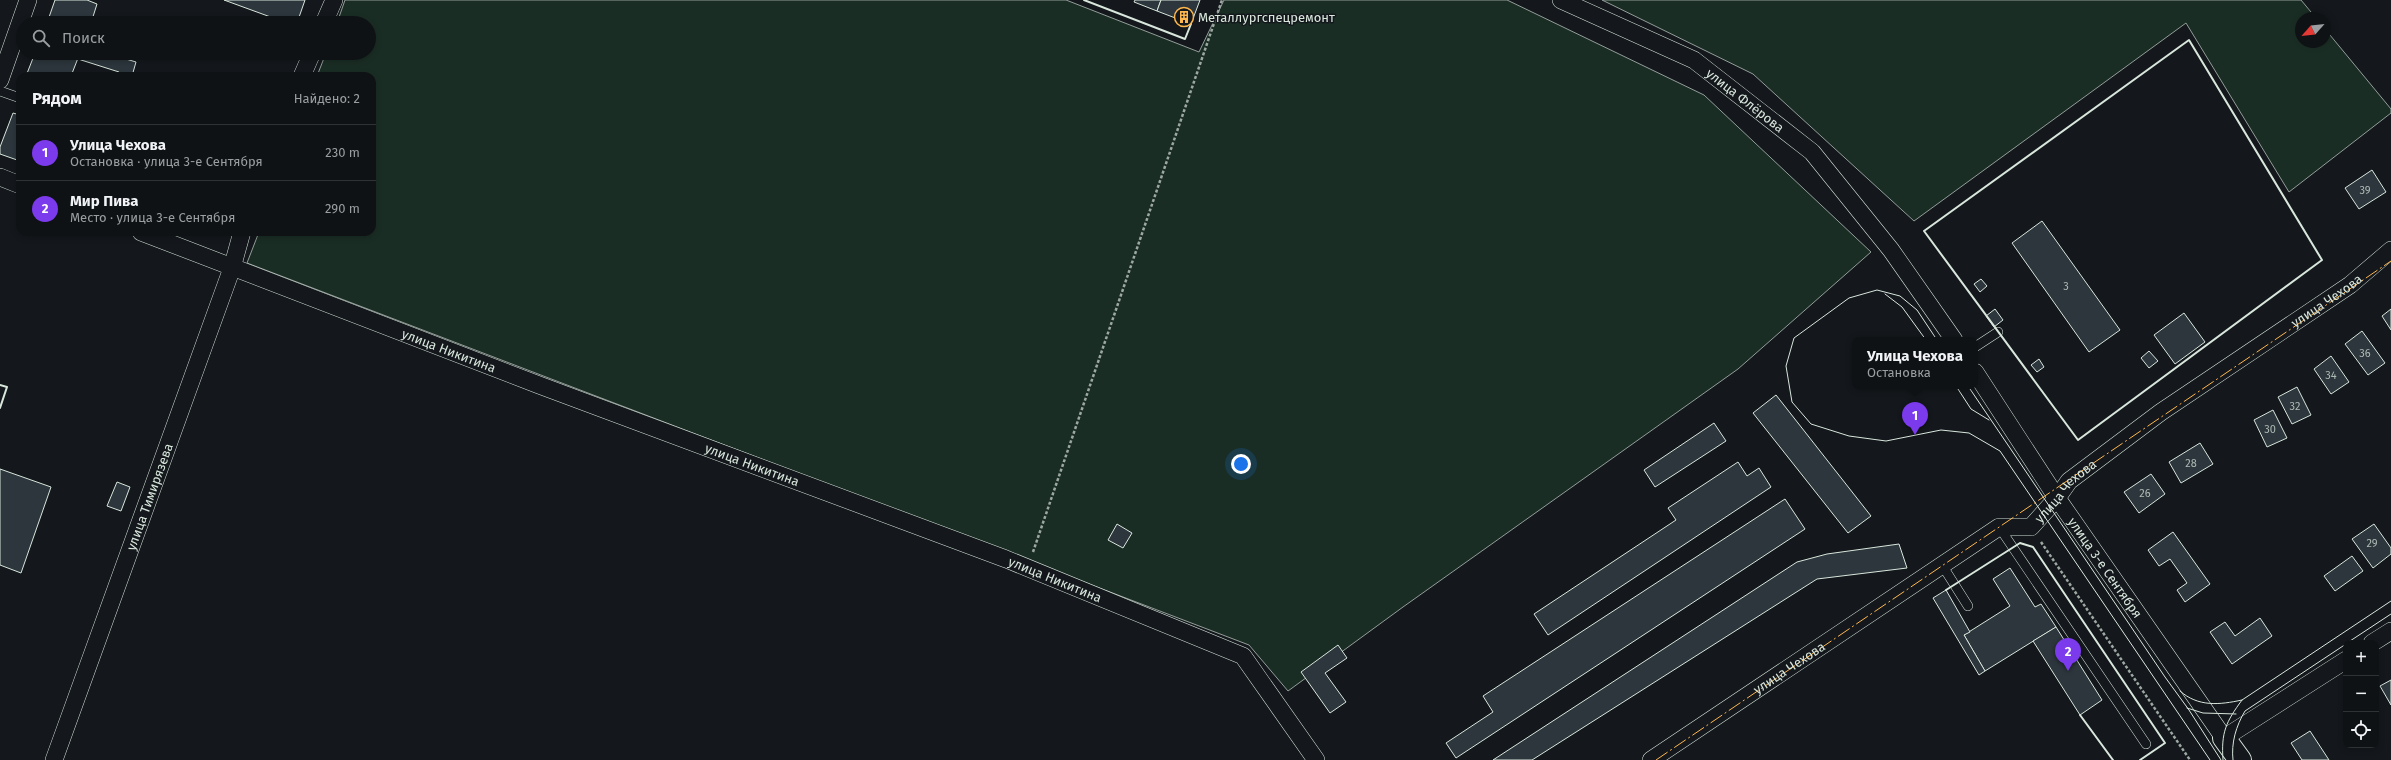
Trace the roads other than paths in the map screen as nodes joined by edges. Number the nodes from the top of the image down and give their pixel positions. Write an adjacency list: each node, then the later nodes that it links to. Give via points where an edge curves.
1 (28, 0): 4 (street)
2 (334, 0): 5 (street)
3 (1561, 0): 19 (street, улица Флёрова, via 1694,60 1812,152 1891,250)
4 (22, 16)
5 (327, 16)
6 (16, 34): 9 (street)
7 (309, 60): 8 (street)
8 (304, 72)
9 (0, 80)
10 (0, 91): 11 (lane)
11 (16, 97)
12 (0, 177): 13 (street)
13 (16, 183)
14 (151, 236): 17 (street, улица Никитина)
15 (241, 236): 17 (street, улица Тимирязева)
16 (2391, 250): 22 (street, улица Чехова, via 2350,285 2161,412 2069,481)
17 (232, 268): 31 (street, улица Тимирязева); 32 (street, улица Никитина, via 1027,568 1243,656)
18 (1998, 332): 20 (lane)
19 (1952, 337)
20 (1978, 345)
21 (1978, 377): 22 (street, улица 3-е Сентября)
22 (2057, 498): 23 (street, улица Чехова, via 2031,527); 29 (street, улица 3-е Сентября)
23 (1999, 526): 24 (street, улица Чехова); 30 (lane)
24 (1942, 565): 25 (lane); 33 (street, улица Чехова)
25 (1968, 606)
26 (2391, 631): 27 (street)
27 (2377, 640)
28 (2343, 662): 29 (street)
29 (2224, 738): 34 (street, улица 3-е Сентября)
30 (2146, 744)
31 (54, 760)
32 (1316, 760)
33 (1651, 760)
34 (2240, 760)

